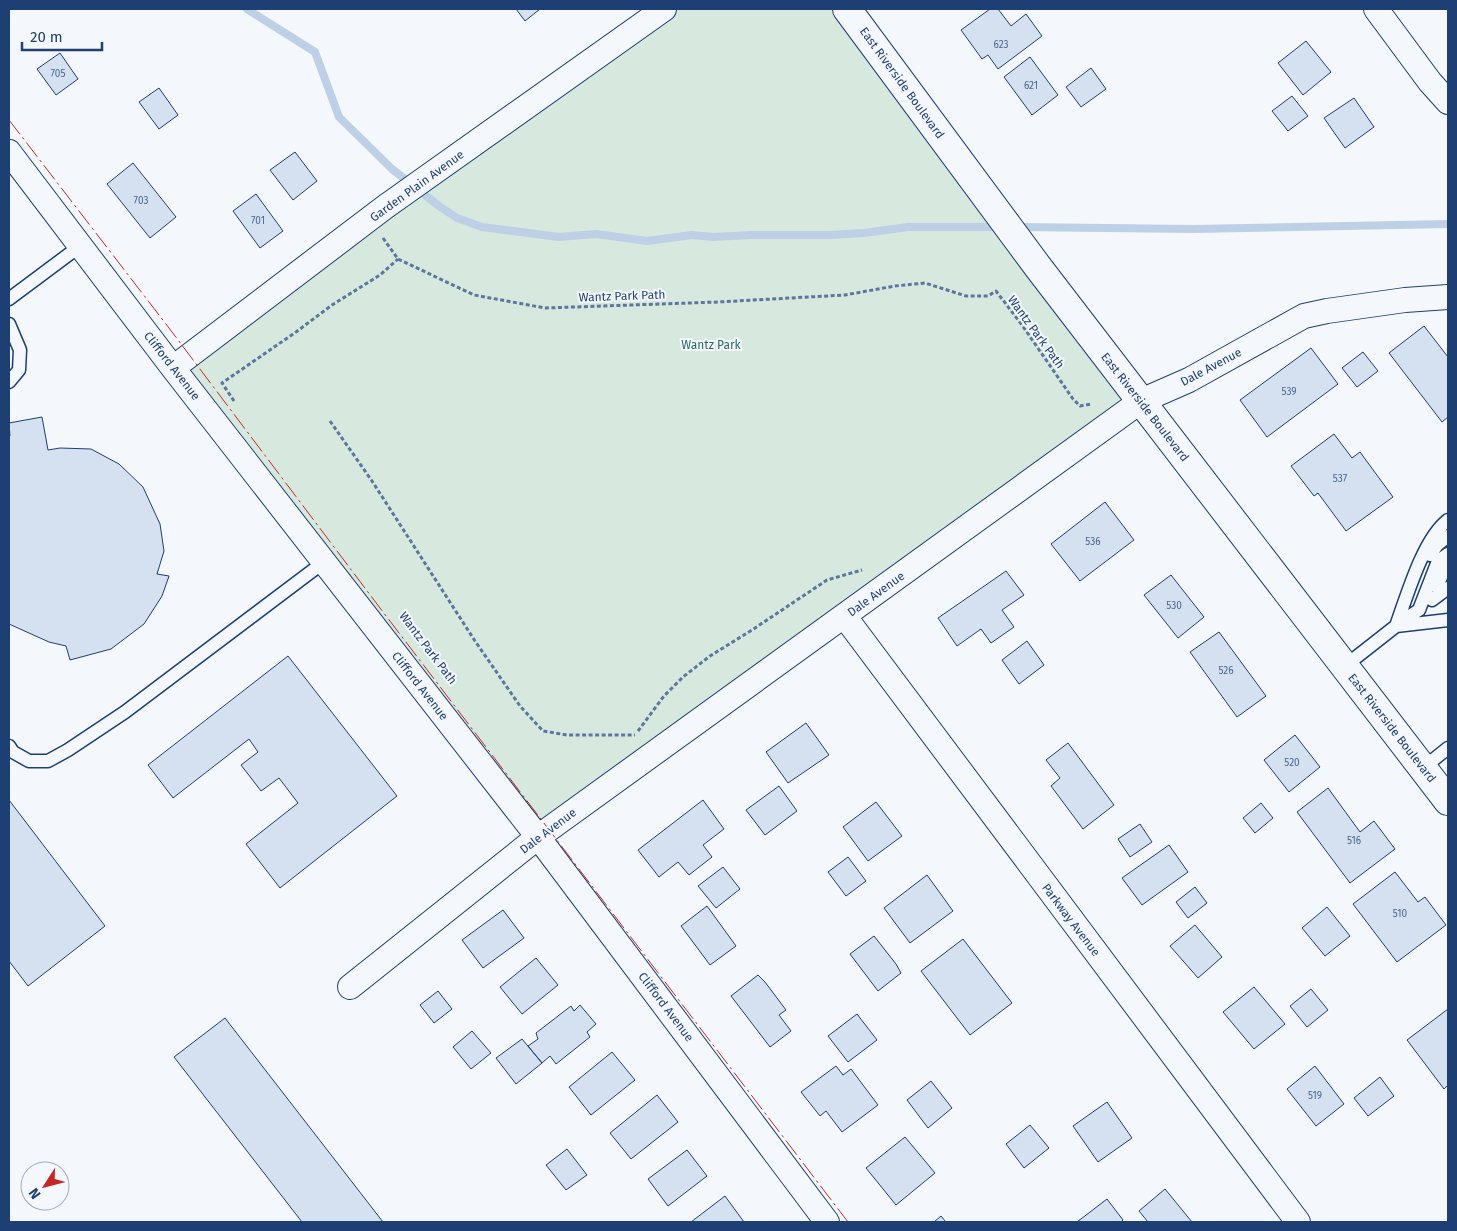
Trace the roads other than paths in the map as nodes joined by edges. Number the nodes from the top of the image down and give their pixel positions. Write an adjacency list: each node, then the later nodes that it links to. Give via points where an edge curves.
1 (664, 9): 10 (street, Garden Plain Avenue, via 377,213)
2 (847, 9): 12 (main road, East Riverside Boulevard, via 1038,268)
3 (1376, 9): 4 (street)
4 (1448, 102)
5 (9, 152): 6 (street, Clifford Avenue)
6 (80, 246): 8 (lane); 10 (street, Clifford Avenue)
7 (1448, 297): 12 (street, Dale Avenue, via 1405,300 1304,316 1189,380)
8 (9, 300)
9 (9, 324): 11 (lane, via 20,350 19,370)
10 (173, 368): 16 (street, Clifford Avenue)
11 (9, 382)
12 (1141, 401): 22 (street, Dale Avenue); 25 (main road, East Riverside Boulevard)
13 (1448, 520): 24 (lane, via 1423,555)
14 (1448, 536): 21 (lane, via 1430,555)
15 (1448, 554): 21 (lane, via 1438,561)
16 (324, 562): 26 (lane, via 125,712 68,750 48,761 29,761); 30 (street, Clifford Avenue)
17 (1448, 568): 19 (lane, via 1442,572)
18 (1448, 588): 19 (lane)
19 (1432, 600): 20 (lane); 21 (lane)
20 (1448, 600)
21 (1414, 613): 24 (lane)
22 (845, 616): 30 (street, Dale Avenue); 33 (street, Parkway Avenue)
23 (1448, 620): 24 (lane)
24 (1396, 626): 25 (lane)
25 (1345, 666): 28 (main road, East Riverside Boulevard)
26 (9, 746)
27 (1448, 748): 28 (lane)
28 (1423, 768): 29 (main road, East Riverside Boulevard)
29 (1448, 801)
30 (538, 838): 31 (street, Dale Avenue); 32 (street, Clifford Avenue)
31 (350, 987)
32 (828, 1222)
33 (1298, 1222)

